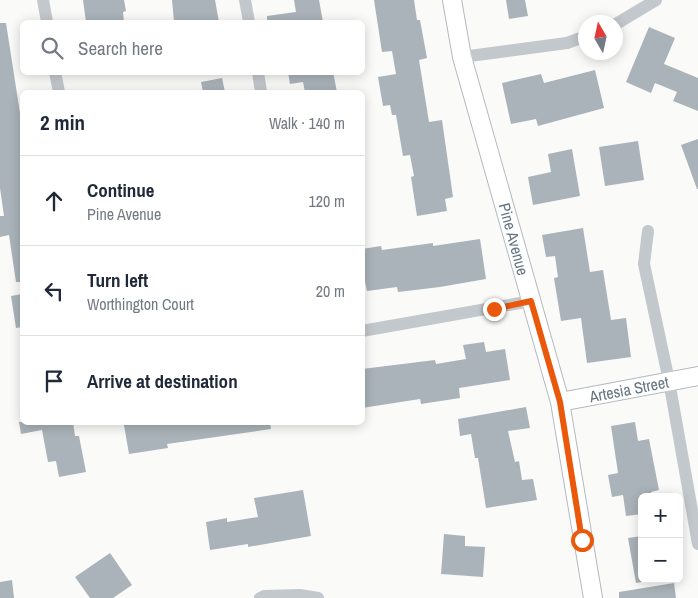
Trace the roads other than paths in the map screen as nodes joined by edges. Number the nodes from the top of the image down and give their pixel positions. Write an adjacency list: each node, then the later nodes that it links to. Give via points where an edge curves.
1 (43, 0): 5 (street)
2 (245, 0): 6 (street)
3 (452, 0): 9 (street, Pine Avenue)
4 (656, 0): 7 (street)
5 (47, 20)
6 (249, 20)
7 (623, 20)
8 (578, 39): 9 (street)
9 (462, 57): 15 (street, Pine Avenue)
10 (56, 75): 12 (street)
11 (258, 75): 13 (street)
12 (59, 90)
13 (261, 90)
14 (648, 230): 18 (street, via 644,264)
15 (531, 301): 16 (street); 19 (street, Pine Avenue)
16 (365, 330)
17 (698, 376): 18 (street, Artesia Street)
18 (669, 381): 19 (street, Artesia Street); 20 (street)
19 (560, 402): 23 (street, Pine Avenue)
20 (698, 544)
21 (260, 598): 22 (street, via 300,595)
22 (318, 598)
23 (593, 598)

